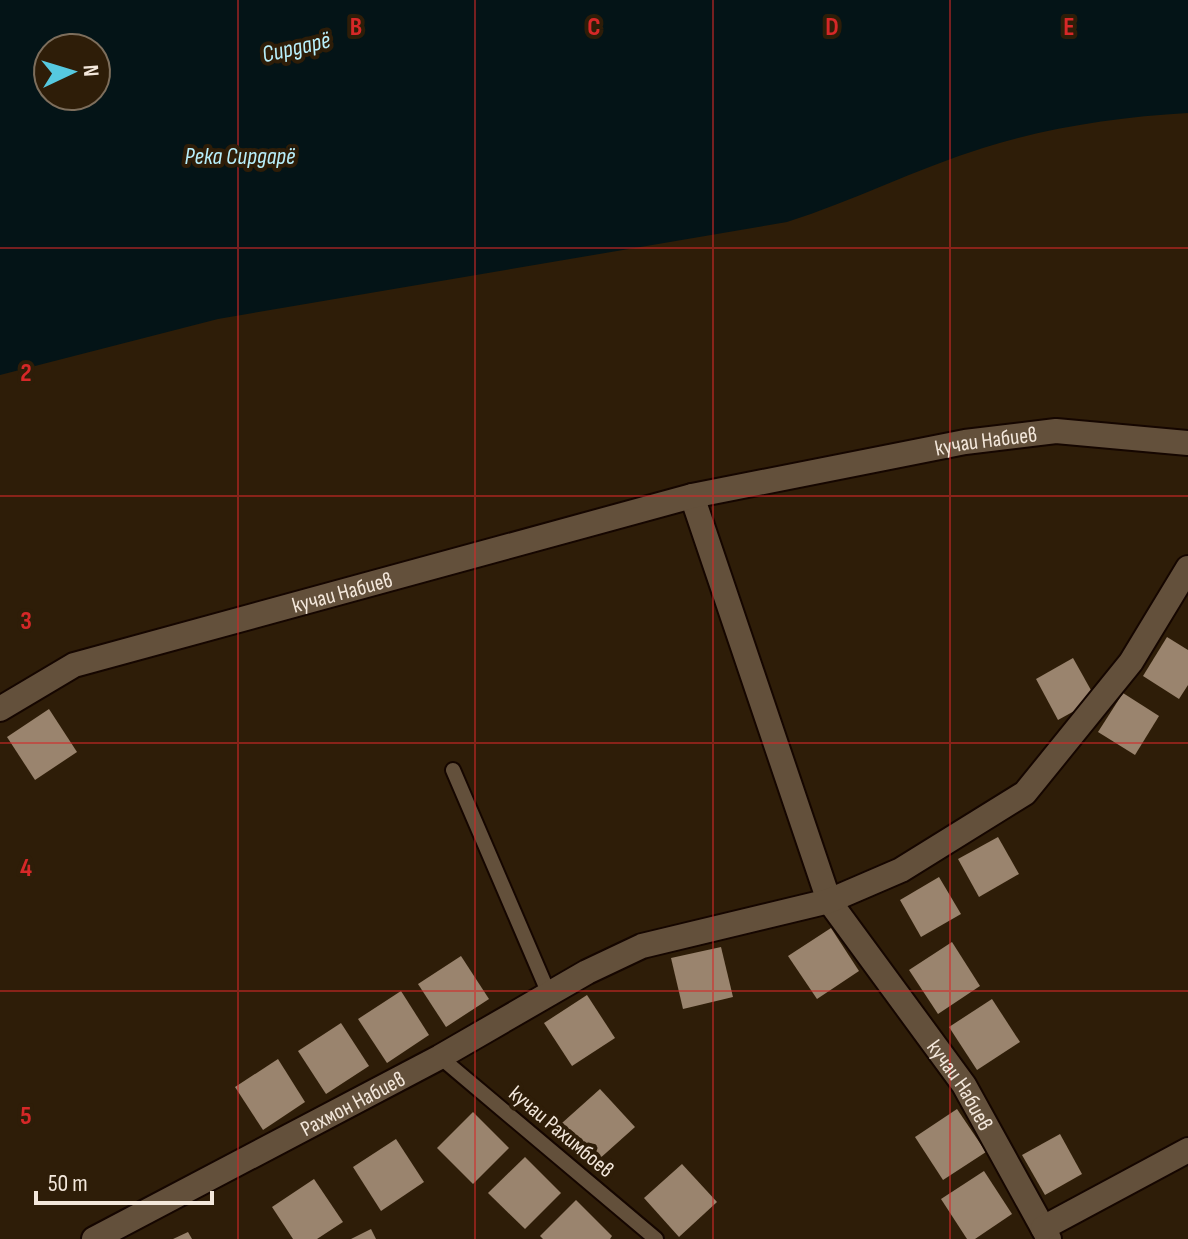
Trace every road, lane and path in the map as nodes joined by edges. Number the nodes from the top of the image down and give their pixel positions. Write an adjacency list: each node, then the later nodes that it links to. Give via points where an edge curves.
1 (1188, 443): 2 (street, кучаи Набиев, via 1056,431 965,442)
2 (692, 496): 4 (street, кучаи Набиев, via 74,665); 6 (street, кучаи Набиев)
3 (1188, 568): 6 (street, via 1131,662 1025,793 901,870)
4 (0, 709)
5 (453, 770): 7 (lane)
6 (829, 901): 7 (street, via 642,946); 10 (street, кучаи Набиев, via 964,1085)
7 (549, 994): 8 (street)
8 (440, 1057): 11 (street, Рахмон Набиев); 12 (lane, кучаи Рахимбоев)
9 (1188, 1150): 10 (street)
10 (1046, 1233)
11 (94, 1239)
12 (656, 1239)

